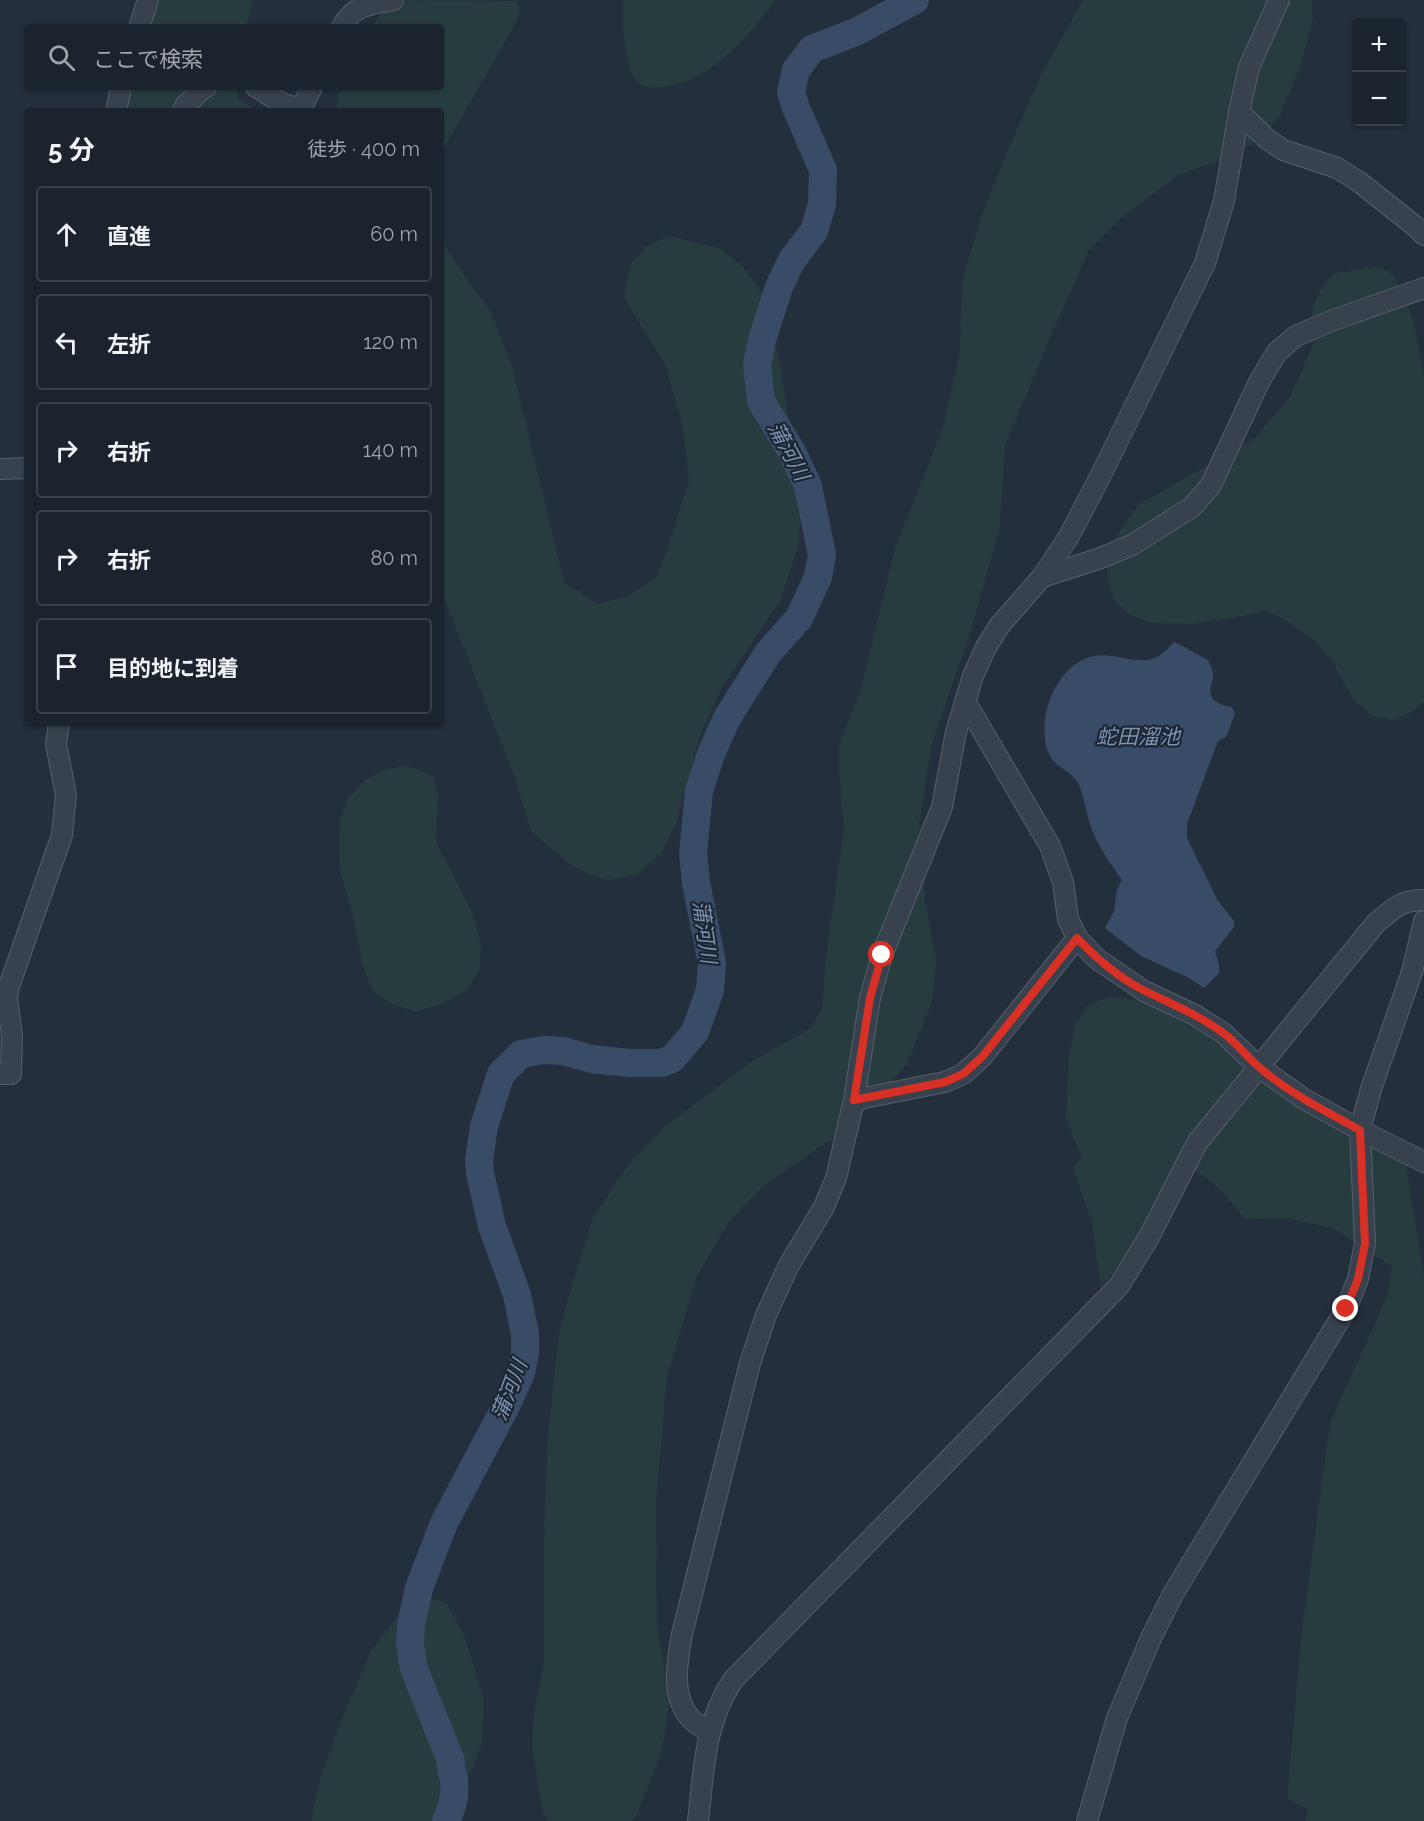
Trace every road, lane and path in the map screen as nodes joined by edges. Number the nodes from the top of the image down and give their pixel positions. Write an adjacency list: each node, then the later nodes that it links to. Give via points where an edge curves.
1 (148, 0): 4 (street)
2 (393, 0): 5 (street, via 359,7)
3 (1279, 0): 14 (street, via 1249,67)
4 (140, 24)
5 (344, 24)
6 (120, 90): 10 (street)
7 (202, 90): 11 (street)
8 (260, 90): 12 (street)
9 (310, 90): 13 (street, via 302,107)
10 (117, 108)
11 (185, 108)
12 (293, 108)
13 (293, 108)
14 (1239, 112): 15 (street, via 1283,150 1336,168); 19 (street, via 1224,201 1205,263 1100,477)
15 (1421, 227)
16 (1424, 288): 19 (street, via 1296,336 1277,352 1211,485 1192,507 1132,545)
17 (24, 468): 18 (street)
18 (0, 469)
19 (1042, 577): 20 (street, via 986,647)
20 (965, 702): 24 (street, via 1050,846 1062,882 1068,919); 27 (street, via 942,807 882,955 870,998)
21 (59, 726): 26 (street, via 56,744 66,795 62,835 9,986 10,1074)
22 (1424, 900): 25 (street, via 1410,900 1395,907 1376,923)
23 (1424, 921): 28 (street, via 1412,972)
24 (1077, 938): 25 (street, via 1122,977 1223,1033); 27 (street, via 982,1057 963,1074 945,1082)
25 (1260, 1068): 28 (street, via 1304,1100); 30 (street, via 1197,1143 1119,1286 733,1680)
26 (0, 1074)
27 (854, 1100): 30 (street, via 836,1178 766,1315 750,1363 682,1634 678,1688 685,1711)
28 (1360, 1130): 29 (street); 32 (street, via 1365,1244 1358,1279 1346,1309 1173,1594 1117,1718)
29 (1424, 1161)
30 (709, 1731): 31 (street)
31 (698, 1821)
32 (1087, 1821)

